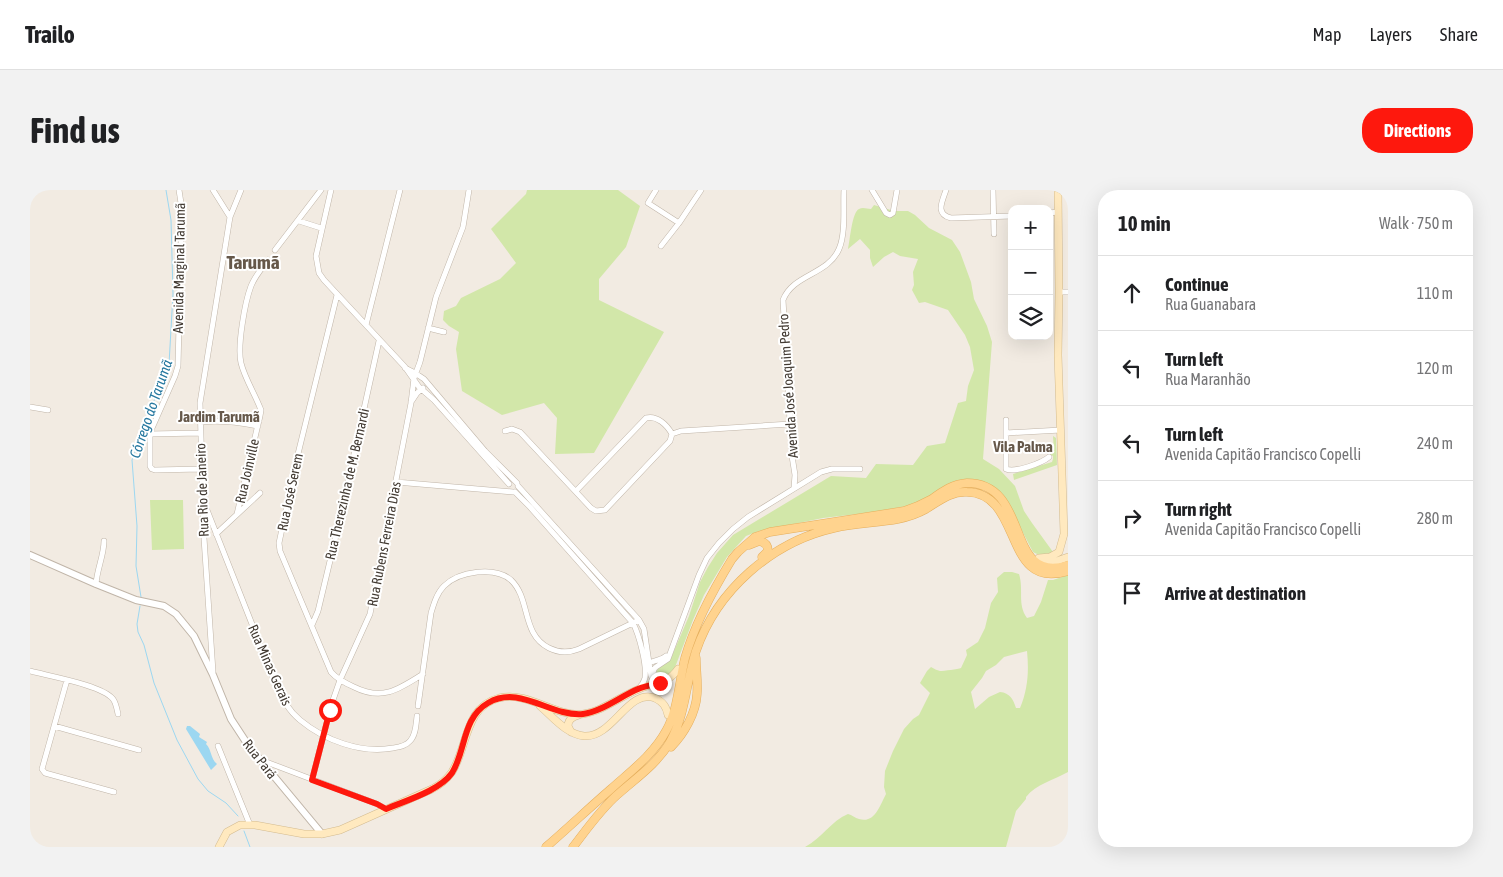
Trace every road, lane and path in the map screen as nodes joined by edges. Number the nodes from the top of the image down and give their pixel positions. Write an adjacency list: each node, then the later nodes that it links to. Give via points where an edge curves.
1 (180, 190): 51 (street, Avenida Marginal Tarumã, via 178,366)
2 (213, 190): 19 (street)
3 (241, 190): 19 (street, Rua Rio de Janeiro)
4 (321, 190): 21 (street)
5 (331, 190): 23 (street)
6 (400, 190): 31 (street)
7 (469, 190): 32 (street, via 463,227)
8 (656, 190): 22 (street, via 648,203)
9 (844, 190): 45 (street, Avenida José Joaquim Pedro, via 841,243 835,255 822,268 792,286 783,300)
10 (872, 190): 11 (street, via 890,214 893,213)
11 (897, 190)
12 (946, 190): 20 (street, via 941,211 947,217)
13 (993, 190): 20 (street)
14 (1058, 190): 16 (main road)
15 (700, 191): 22 (street)
16 (1058, 212): 17 (street); 28 (main road)
17 (1053, 213)
18 (1008, 216): 20 (street)
19 (230, 217): 44 (street, Rua Rio de Janeiro, via 200,403)
20 (993, 217): 24 (street)
21 (299, 221): 23 (street); 26 (street)
22 (679, 223): 25 (street)
23 (322, 228): 30 (street, via 317,265 319,273)
24 (994, 234)
25 (661, 246)
26 (275, 250)
27 (268, 260): 46 (street, Rua Joinville, via 251,286 240,340 241,364 261,410)
28 (1059, 292): 29 (street); 47 (main road)
29 (1068, 292)
30 (337, 295): 31 (street); 81 (street, Rua José Serem, via 279,543)
31 (366, 325): 34 (street)
32 (428, 328): 33 (street); 36 (street)
33 (444, 332)
34 (379, 341): 35 (street); 81 (street, Rua Therezinha de M. Bernardi, via 318,611)
35 (405, 368): 36 (street); 37 (street)
36 (418, 374): 37 (street, Rua Rubens Ferreira Dias); 38 (street)
37 (413, 380): 39 (street); 40 (street, Rua Rubens Ferreira Dias)
38 (427, 383): 39 (street); 57 (street)
39 (422, 389): 40 (street); 57 (street)
40 (411, 403): 58 (street, Rua Rubens Ferreira Dias)
41 (30, 407): 42 (street)
42 (48, 410)
43 (1006, 420): 50 (street)
44 (200, 422): 46 (street, via 215,420); 49 (street, Rua Rio de Janeiro)
45 (790, 424): 52 (street); 61 (street, Avenida José Joaquim Pedro)
46 (258, 426): 64 (street, Rua Joinville)
47 (1061, 430): 50 (street); 54 (main road)
48 (505, 431): 63 (street, via 520,432)
49 (200, 433): 51 (street); 55 (street, Rua Rio de Janeiro)
50 (1006, 433): 53 (street, via 1007,470)
51 (150, 434): 55 (street, Avenida Marginal Tarumã, via 152,469)
52 (672, 434): 63 (street, via 658,419 646,418); 63 (street, via 670,441 604,510 594,510)
53 (1049, 457)
54 (1065, 467): 68 (main road)
55 (201, 469): 65 (street, Rua Rio de Janeiro)
56 (860, 469): 61 (street, via 828,470)
57 (504, 475): 59 (street); 60 (street)
58 (396, 482): 62 (street); 91 (street, Rua Rubens Ferreira Dias, via 370,614)
59 (509, 485): 60 (street, via 513,482); 60 (street, via 509,490); 62 (street)
60 (516, 488): 62 (street); 79 (street); 80 (street)
61 (794, 488): 83 (street, via 740,522 713,550 698,574)
62 (494, 490)
63 (576, 492)
64 (242, 494): 66 (street, Rua Joinville); 66 (street, via 258,495)
65 (203, 500): 67 (street, Rua Minas Gerais); 88 (street, Rua Rio de Janeiro)
66 (237, 514): 67 (street)
67 (216, 534): 105 (street, Rua Minas Gerais, via 284,702 300,720)
68 (1064, 534): 70 (main road); 74 (main road, via 1059,552)
69 (104, 540): 77 (street)
70 (1068, 544)
71 (1023, 545): 74 (main road); 75 (main road, via 1031,558 1043,567); 78 (main road, via 1008,508 995,492 977,485 958,485 904,511 783,529 755,537 732,559)
72 (30, 555): 77 (street, Rua Pará)
73 (1068, 557): 74 (main road, via 1054,562)
74 (1039, 558)
75 (1068, 565)
76 (1068, 571): 82 (main road, via 1048,574 1034,569 1020,553 997,506 984,496 958,493 908,516 835,528 807,536 779,550 729,593 712,617)
77 (96, 584): 88 (street, Rua Pará, via 136,600 164,606 176,614 194,636)
78 (702, 612): 82 (main road, via 747,546 759,541 765,543 768,552 736,580 716,605 698,637); 85 (main road, via 692,629); 111 (main road, via 689,644 667,729 651,752)
79 (639, 620): 80 (street); 84 (street, via 644,629)
80 (633, 624): 84 (street); 87 (street, via 573,651 560,652 544,646 531,630 516,586 510,579 480,571 451,580 438,593 431,613)
81 (312, 625): 91 (street, Rua José Serem, via 331,672)
82 (697, 649): 98 (main road); 108 (main road, via 696,703 682,732)
83 (669, 654): 84 (street); 89 (street, via 666,661 654,669)
84 (649, 664): 89 (street); 93 (street)
85 (678, 669): 92 (main road, via 668,680); 101 (main road)
86 (30, 671): 90 (street)
87 (423, 674): 91 (street, via 397,689 378,695); 96 (street)
88 (213, 675): 109 (street, Rua Pará, via 231,719)
89 (652, 678): 92 (street)
90 (68, 680): 99 (street, via 106,692 114,700); 103 (street)
91 (340, 680): 94 (street, Rua Rubens Ferreira Dias)
92 (658, 684): 93 (main road)
93 (640, 688): 100 (main road)
94 (333, 700)
95 (538, 704): 100 (main road); 104 (main road); 114 (main road, via 509,696 484,705 469,725 456,763 445,780)
96 (418, 706)
97 (330, 710): 105 (street)
98 (682, 712): 108 (main road, via 672,738); 120 (main road, via 654,757 605,802)
99 (118, 714)
100 (582, 714): 104 (main road, via 569,720)
101 (668, 715): 104 (main road, via 663,703 643,696 599,732 584,736); 111 (main road, via 652,747)
102 (417, 716): 105 (street, Rua Minas Gerais, via 415,733 405,746 370,749)
103 (54, 726): 107 (street); 112 (street, via 42,769 45,773)
104 (571, 732)
105 (324, 736): 110 (street)
106 (218, 746): 115 (street)
107 (139, 750)
108 (659, 757): 121 (main road, via 616,796)
109 (260, 759): 110 (street); 116 (street, Rua Pará)
110 (312, 780): 114 (street)
111 (610, 790): 113 (main road)
112 (114, 792)
113 (598, 800): 118 (main road); 119 (main road, via 590,812)
114 (386, 809): 116 (main road, via 340,830)
115 (250, 825): 116 (main road); 117 (main road, via 230,829)
116 (322, 834)
117 (219, 847)
118 (546, 847)
119 (551, 847)
120 (569, 847)
121 (573, 847)

